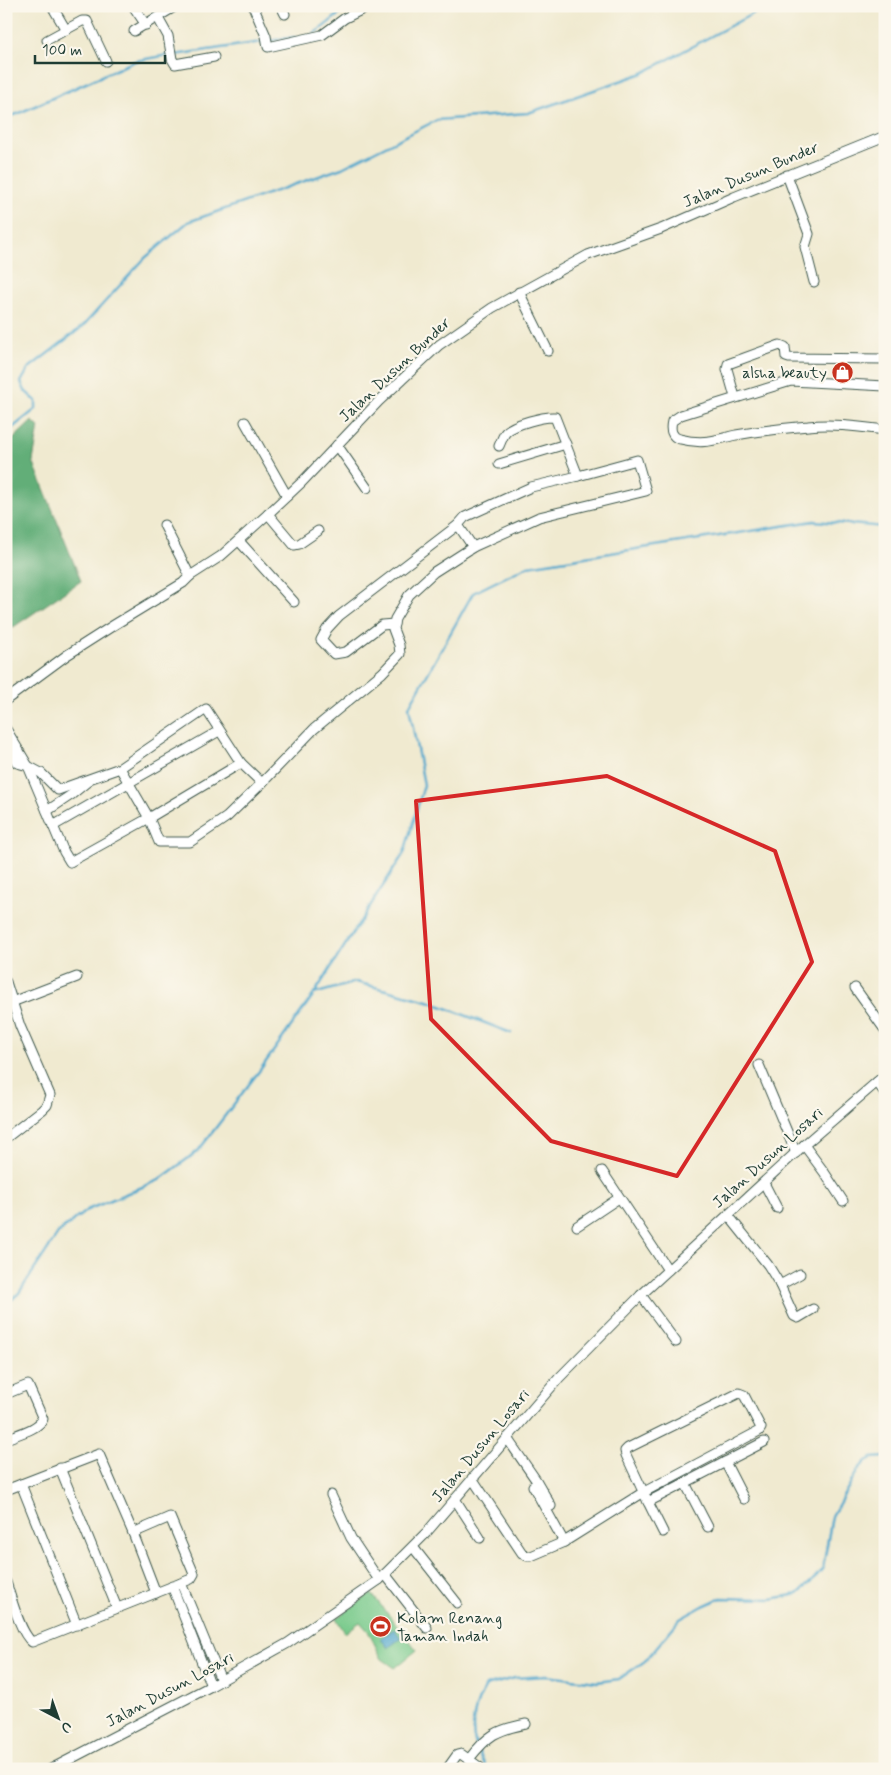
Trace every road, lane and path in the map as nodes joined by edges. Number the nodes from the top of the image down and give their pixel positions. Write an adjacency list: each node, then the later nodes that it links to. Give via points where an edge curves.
1 (52, 6): 8 (street)
2 (133, 6): 7 (street)
3 (176, 6): 6 (street)
4 (253, 6): 5 (street, via 268,47 322,35)
5 (369, 6)
6 (158, 18): 7 (street); 11 (street, via 168,36 172,60 176,65)
7 (146, 25): 9 (street)
8 (66, 30): 10 (street); 12 (street, via 87,21)
9 (134, 31)
10 (48, 40)
11 (214, 57)
12 (106, 61)
13 (885, 136): 14 (street, Jalan Dusun Bunder)
14 (787, 176): 15 (street, via 809,234 805,247); 16 (street, Jalan Dusun Bunder, via 661,229 588,255)
15 (814, 282)
16 (519, 292): 17 (street); 23 (street, Jalan Dusun Bunder, via 439,345)
17 (548, 351)
18 (885, 359): 20 (street, via 789,358 785,347 780,345 728,364)
19 (885, 386): 20 (street, via 791,381)
20 (735, 397): 22 (street, via 681,414 672,421 670,429 678,439 708,443 737,435 811,426)
21 (245, 422): 29 (street)
22 (885, 430)
23 (337, 444): 28 (street); 29 (street, Jalan Dusun Bunder)
24 (566, 444): 25 (street, via 555,417 546,416 506,432); 26 (street); 27 (street)
25 (499, 446)
26 (499, 464)
27 (578, 476): 32 (street, via 531,486 465,517); 35 (street, via 638,460 646,491 539,517)
28 (367, 488)
29 (287, 496): 30 (street, Jalan Dusun Bunder)
30 (268, 514): 33 (street, via 294,545); 34 (street, Jalan Dusun Bunder)
31 (164, 524): 36 (street)
32 (458, 525): 35 (street); 38 (street, via 339,616 322,640 334,654 346,652 382,625)
33 (318, 531)
34 (239, 541): 36 (street, Jalan Dusun Bunder); 37 (street)
35 (473, 547): 38 (street, via 434,572 409,595)
36 (190, 576): 39 (street, Jalan Dusun Bunder, via 184,583 67,655)
37 (294, 602)
38 (394, 624): 47 (street, via 400,654 314,729)
39 (6, 700)
40 (6, 729): 44 (street)
41 (219, 731): 43 (street); 45 (street, via 206,709); 48 (street)
42 (6, 744): 44 (street, via 17,763)
43 (241, 763): 47 (street); 52 (street)
44 (28, 766): 49 (street, via 41,773); 51 (street)
45 (120, 768): 46 (street); 48 (street)
46 (95, 776): 49 (street); 50 (street)
47 (262, 783): 52 (street, via 227,817 190,842 159,842)
48 (128, 784): 52 (street); 53 (street)
49 (58, 790): 50 (street)
50 (71, 795): 51 (street)
51 (47, 811): 53 (street)
52 (149, 818): 53 (street, via 70,862)
53 (53, 826)
54 (77, 977): 57 (street)
55 (6, 982): 57 (street)
56 (855, 988): 58 (street)
57 (12, 1002): 63 (street, via 50,1095 42,1110)
58 (885, 1030)
59 (759, 1065): 65 (street)
60 (885, 1075): 61 (street, Jalan Dusun Losari)
61 (877, 1082): 62 (street); 64 (street, Jalan Dusun Losari)
62 (885, 1093)
63 (6, 1138)
64 (804, 1145): 65 (street, Jalan Dusun Losari); 69 (street)
65 (796, 1153): 67 (street, Jalan Dusun Losari)
66 (602, 1171): 68 (street)
67 (764, 1183): 70 (street); 71 (street, Jalan Dusun Losari)
68 (619, 1198): 72 (street); 73 (street)
69 (843, 1200)
70 (777, 1208)
71 (728, 1215): 73 (street, Jalan Dusun Losari); 75 (street)
72 (577, 1226)
73 (668, 1270): 76 (street, Jalan Dusun Losari)
74 (800, 1274): 75 (street)
75 (780, 1285): 77 (street, via 795,1317)
76 (642, 1295): 78 (street); 80 (street, Jalan Dusun Losari, via 559,1378)
77 (813, 1309)
78 (676, 1342)
79 (6, 1394): 81 (street, via 28,1385 43,1419 36,1426)
80 (507, 1438): 85 (street, Jalan Dusun Losari); 95 (street)
81 (6, 1439)
82 (764, 1442): 83 (street)
83 (725, 1462): 86 (street); 93 (street)
84 (60, 1468): 87 (street); 98 (street, via 99,1454); 107 (street)
85 (472, 1478): 92 (street, Jalan Dusun Losari); 100 (street, via 522,1553 531,1556)
86 (685, 1483): 94 (street); 96 (street)
87 (21, 1484): 89 (street); 108 (street)
88 (533, 1486): 100 (street)
89 (6, 1490)
90 (644, 1492): 90 (street, via 761,1430 744,1395 739,1393 628,1448 626,1454); 94 (street); 100 (street)
91 (331, 1495): 102 (street, via 351,1538)
92 (455, 1499): 99 (street); 101 (street, Jalan Dusun Losari)
93 (744, 1499)
94 (648, 1502): 97 (street)
95 (551, 1506)
96 (708, 1527)
97 (662, 1532)
98 (133, 1533): 104 (street, via 170,1517 194,1574 191,1579); 105 (street)
99 (480, 1538)
100 (564, 1542)
101 (413, 1547): 102 (street, Jalan Dusun Losari); 106 (street)
102 (382, 1577): 109 (street); 110 (street, Jalan Dusun Losari, via 288,1643)
103 (6, 1582): 108 (street, via 32,1642)
104 (177, 1585): 105 (street); 110 (street); 111 (street)
105 (156, 1593): 107 (street)
106 (457, 1603)
107 (117, 1608): 108 (street)
108 (77, 1625)
109 (427, 1628)
110 (220, 1680): 111 (street, Jalan Dusun Losari)
111 (211, 1686): 114 (street, Jalan Dusun Losari)
112 (526, 1724): 113 (street, via 496,1732 482,1742)
113 (469, 1759): 115 (street, via 458,1755); 116 (street)
114 (51, 1769)
115 (447, 1769)
116 (482, 1769)

